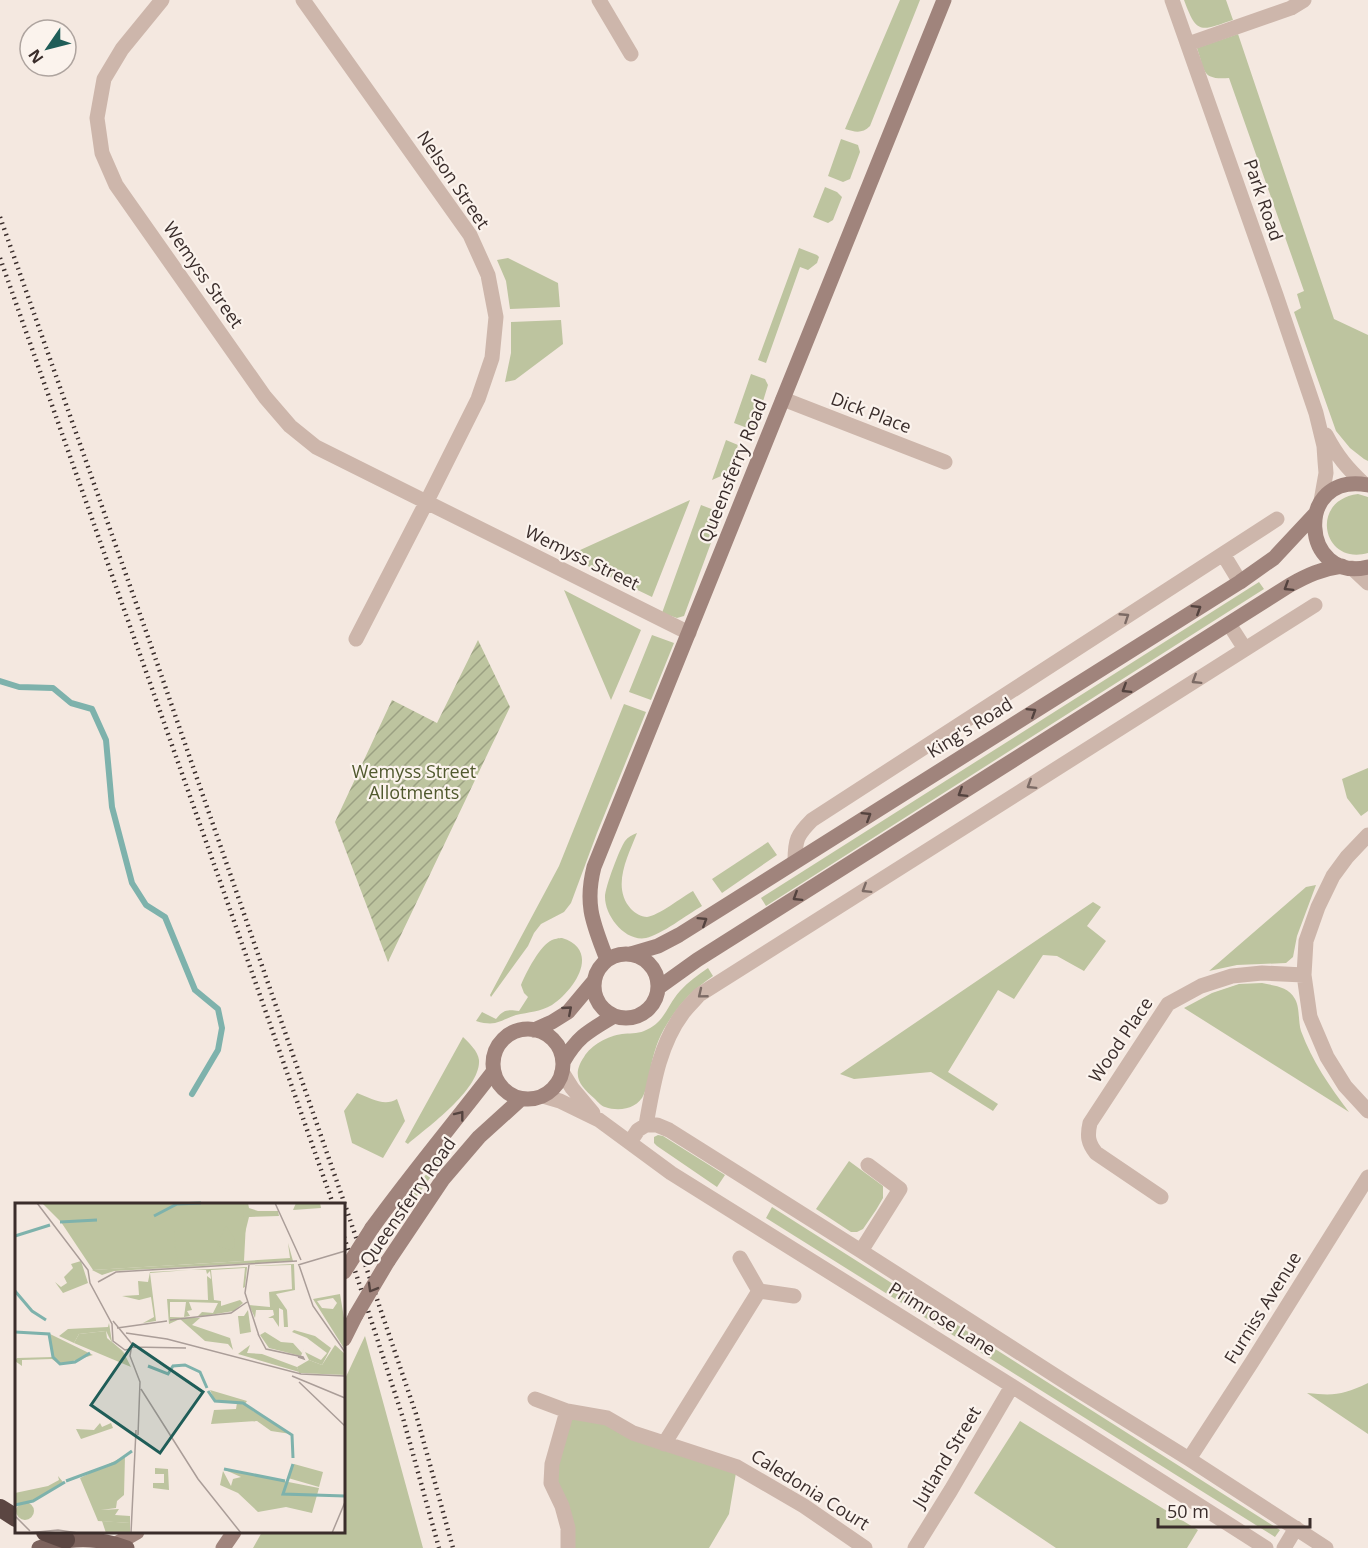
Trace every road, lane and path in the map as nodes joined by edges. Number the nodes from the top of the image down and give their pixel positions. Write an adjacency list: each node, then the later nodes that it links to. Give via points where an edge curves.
1 (162, 0): 13 (street, Wemyss Street, via 122,49 104,79 97,118 102,153 116,185 265,397 290,426 316,447)
2 (303, 0): 13 (street, Nelson Street, via 470,235 488,275 496,317 492,358 478,399)
3 (599, 0): 8 (street)
4 (944, 0): 9 (main road, Queensferry Road)
5 (1172, 0): 7 (street, Park Road)
6 (1304, 0): 7 (street)
7 (1188, 44): 10 (street, Park Road)
8 (631, 54)
9 (783, 399): 11 (street, Dick Place); 23 (main road, Queensferry Road)
10 (1316, 413): 12 (street, Park Road, via 1333,448); 14 (street, Park Road, via 1326,473)
11 (945, 462)
12 (1366, 484): 14 (main road, King's Road, via 1343,485 1331,491)
13 (426, 503): 23 (street, Wemyss Street); 24 (street)
14 (1318, 508): 17 (main road, via 1316,541 1323,553); 19 (main road, King's Road, via 1274,558)
15 (1277, 519): 16 (street)
16 (1223, 554): 19 (street); 27 (street, one-way to 16, via 800,832 812,820)
17 (1347, 567): 18 (main road); 20 (street); 22 (main road, one-way to 22, via 1307,575)
18 (1368, 567)
19 (1240, 582): 27 (main road, King's Road, one-way to 19)
20 (1368, 583)
21 (1315, 605): 25 (street)
22 (1229, 624): 25 (street); 32 (main road, one-way to 32)
23 (688, 633): 29 (main road, Queensferry Road, via 594,867 591,916)
24 (356, 639)
25 (1245, 649): 41 (street, one-way to 41, via 699,995 668,1038 657,1068)
26 (1368, 835): 30 (street, via 1333,876 1318,907 1306,941)
27 (795, 861): 28 (main road, King's Road, one-way to 27, via 679,935)
28 (631, 954): 29 (main road); 32 (main road, via 654,969)
29 (607, 960): 31 (main road)
30 (1304, 975): 39 (street, via 1310,1017 1327,1057 1345,1086); 45 (street, Wood Place, via 1232,976 1201,986 1168,1004 1089,1123 1089,1144 1096,1153)
31 (594, 981): 33 (main road, via 598,1002); 34 (main road, one-way to 31, via 568,1012)
32 (658, 987): 33 (main road, via 653,1004 640,1016)
33 (614, 1016): 35 (main road, via 585,1033 572,1046)
34 (534, 1030): 35 (main road, via 554,1041); 36 (main road, via 523,1029 503,1040 496,1049)
35 (563, 1067): 37 (main road, via 559,1082); 40 (street, Primrose Lane, via 572,1088)
36 (493, 1072): 38 (main road, via 503,1089); 48 (main road, Queensferry Road, one-way to 36, bridge, via 408,1179)
37 (543, 1096): 38 (main road); 40 (street, Primrose Lane)
38 (521, 1099): 51 (main road, Queensferry Road, one-way to 51, bridge, via 479,1137 450,1171 388,1261)
39 (1368, 1111)
40 (599, 1120): 42 (street, Primrose Lane)
41 (646, 1125): 42 (street); 46 (street, Primrose Lane, via 669,1130)
42 (630, 1142): 52 (street, Primrose Lane, via 671,1173)
43 (868, 1165): 46 (street, via 900,1190)
44 (1368, 1177): 56 (street, Furniss Avenue)
45 (1161, 1197)
46 (861, 1251): 56 (street, Primrose Lane)
47 (740, 1258): 49 (street)
48 (345, 1270)
49 (759, 1291): 50 (street); 55 (street)
50 (794, 1296)
51 (345, 1337)
52 (1012, 1386): 69 (street, Jutland Street); 70 (street, Primrose Lane)
53 (535, 1399): 54 (street, Caledonia Court)
54 (567, 1411): 55 (street, Caledonia Court, via 607,1418); 67 (street, via 552,1464 551,1483 568,1528)
55 (664, 1444): 68 (street, Caledonia Court, via 737,1467)
56 (1189, 1459): 59 (street, Primrose Lane)
57 (0, 1508): 58 (highway)
58 (15, 1517)
59 (1296, 1528): 71 (street); 72 (street, Primrose Lane)
60 (48, 1533): 63 (highway)
61 (136, 1533): 64 (main road)
62 (233, 1533): 66 (main road)
63 (66, 1540): 64 (main road); 65 (main road)
64 (122, 1546)
65 (39, 1548)
66 (223, 1548)
67 (568, 1548)
68 (865, 1548)
69 (915, 1548)
70 (1266, 1548)
71 (1284, 1548)
72 (1326, 1548)

